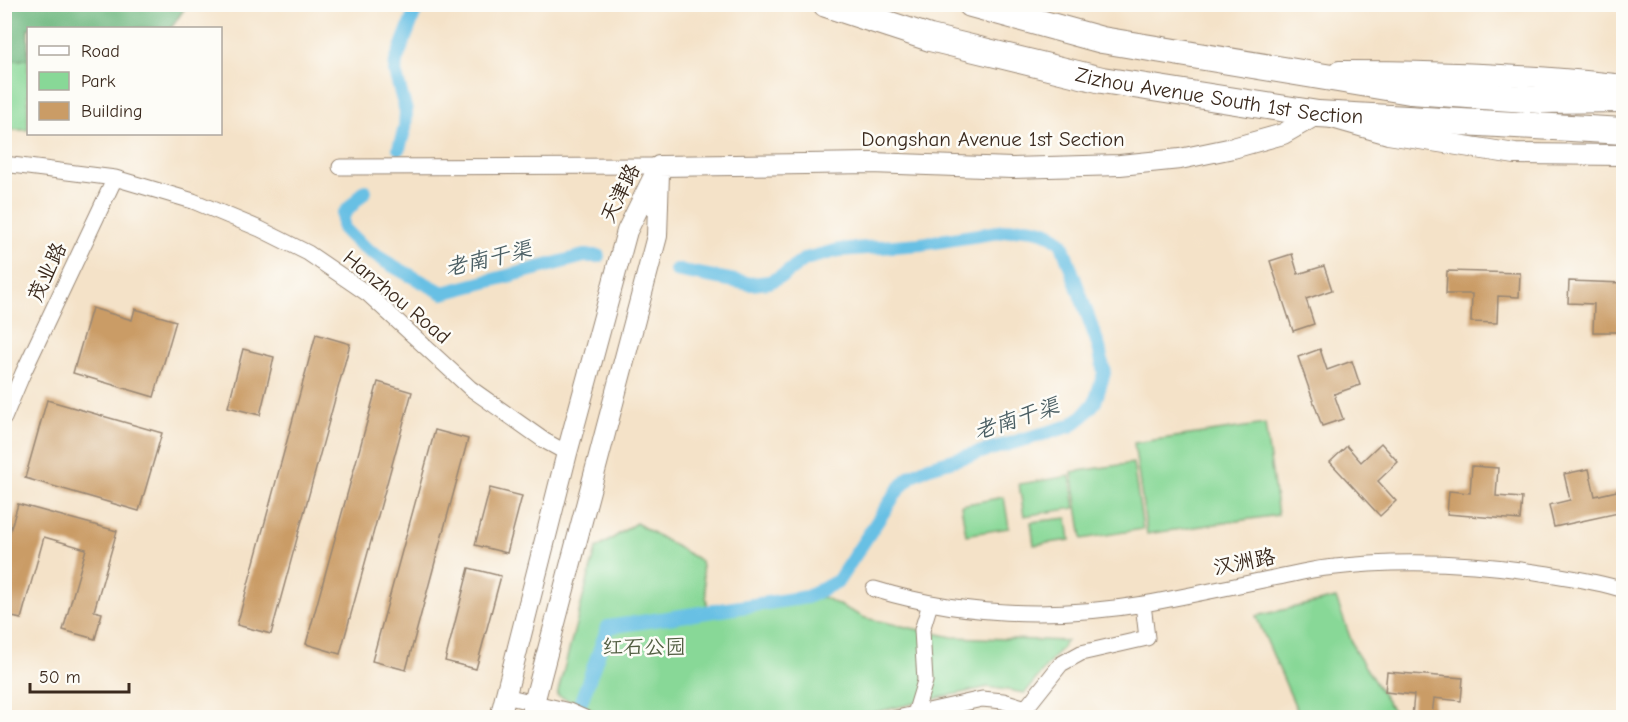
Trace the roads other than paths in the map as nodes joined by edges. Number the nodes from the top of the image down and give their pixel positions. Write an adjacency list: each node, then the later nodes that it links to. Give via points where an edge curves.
1 (826, 4): 6 (highway, Zizhou Avenue South 1st Section, via 930,38 1102,80)
2 (971, 4): 3 (highway, Zizhou Avenue South 1st Section, via 1102,39)
3 (1289, 70): 4 (street, via 1444,71); 5 (highway, Zizhou Avenue South 1st Section, via 1410,91 1541,100)
4 (1623, 85)
5 (1623, 99)
6 (1318, 114): 7 (highway, Zizhou Avenue South 1st Section); 8 (street, via 1388,134 1515,154); 10 (street, Dongshan Avenue 1st Section, via 1283,134 1233,148 1120,165)
7 (1623, 131)
8 (1623, 155)
9 (4, 164): 12 (street, Hanzhou Road)
10 (659, 166): 11 (street); 14 (street, 天津路, via 627,231); 20 (street, 天津路, via 657,236)
11 (340, 167)
12 (115, 178): 13 (street, 茂业路); 14 (street, Hanzhou Road, via 193,201 308,253 368,294 470,387)
13 (4, 418)
14 (567, 453): 19 (street, 天津路)
15 (874, 589): 17 (street, 汉洲路)
16 (1623, 590): 18 (street, 汉洲路, via 1475,564 1386,563 1325,568)
17 (930, 604): 18 (street, 汉洲路, via 1023,614 1078,613); 21 (street, via 922,630 925,681)
18 (1143, 604): 21 (street, via 1147,638 1081,653 1061,664 1026,708 1003,700 982,699)
19 (506, 696): 20 (street); 23 (street, 天津路)
20 (532, 710): 22 (street)
21 (915, 714): 24 (street)
22 (579, 715)
23 (500, 717)
24 (897, 717)

